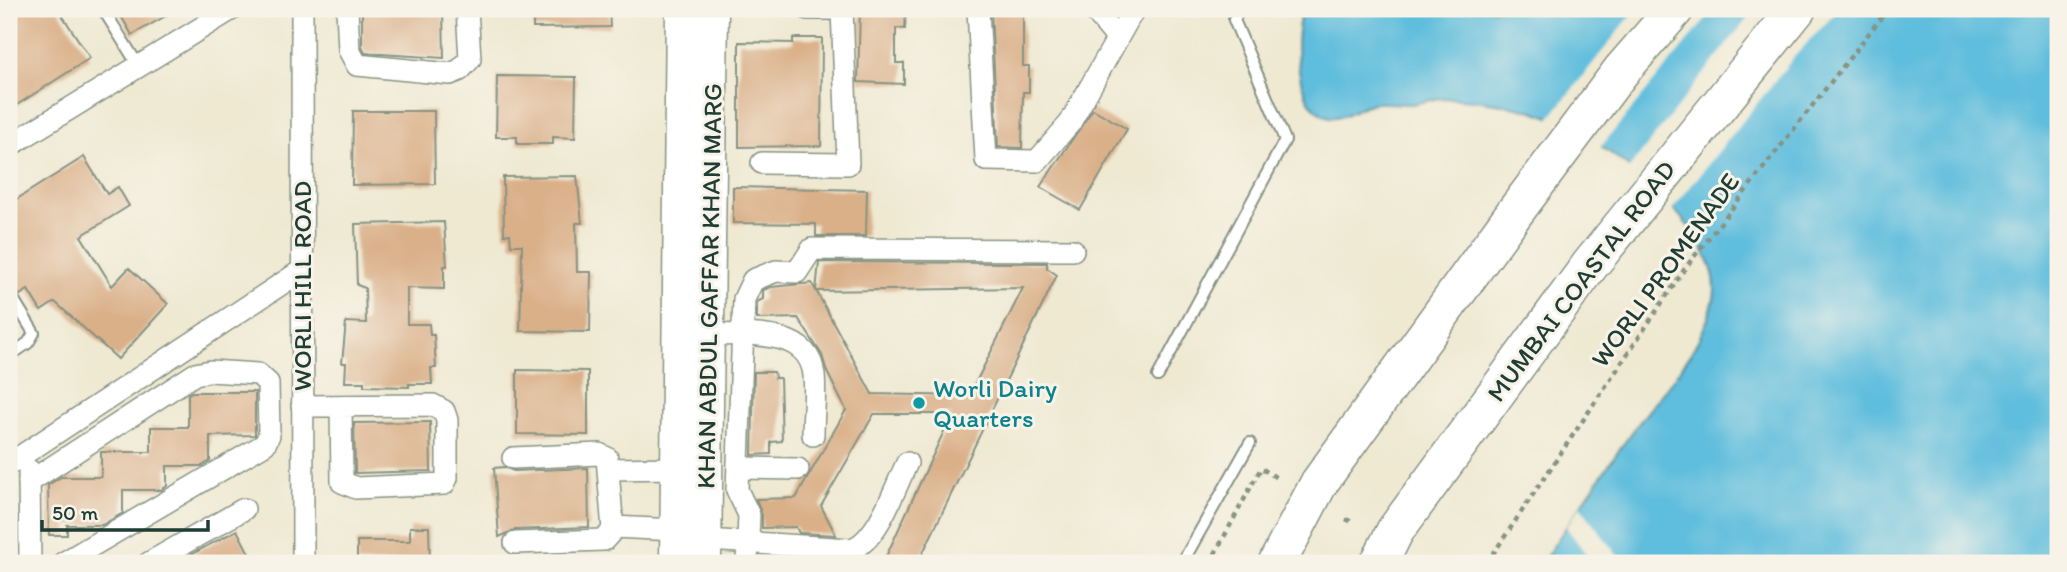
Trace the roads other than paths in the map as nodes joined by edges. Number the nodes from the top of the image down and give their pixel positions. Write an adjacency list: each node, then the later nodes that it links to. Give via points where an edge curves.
1 (103, 9): 17 (lane)
2 (232, 9): 17 (street)
3 (302, 9): 21 (street, WORLI HILL ROAD)
4 (347, 9): 5 (street, via 349,50 357,65 450,74 470,59)
5 (467, 9)
6 (682, 9): 35 (main road, KHAN ABDUL GAFFAR KHAN MARG)
7 (712, 9): 23 (main road, KHAN ABDUL GAFFAR KHAN MARG)
8 (808, 9): 9 (street)
9 (842, 9): 19 (street, via 848,164)
10 (978, 9): 16 (street, via 986,160 1037,161 1070,123)
11 (1093, 9): 16 (street)
12 (1134, 9): 16 (street)
13 (1239, 9): 26 (lane, via 1234,20 1285,140)
14 (1675, 9): 53 (highway, via 1621,71 1515,212 1320,483)
15 (1797, 9): 54 (highway, MUMBAI COASTAL ROAD, via 1590,265 1395,531)
16 (1117, 38)
17 (138, 65): 18 (street)
18 (9, 146)
19 (762, 163)
20 (1073, 250): 24 (street, via 812,249 797,272 776,271 747,286)
21 (302, 271): 27 (street, WORLI HILL ROAD); 39 (street, via 21,456)
22 (9, 292): 25 (lane, via 34,333)
23 (708, 335): 24 (street); 44 (main road, KHAN ABDUL GAFFAR KHAN MARG)
24 (741, 335): 29 (street, via 775,335 802,351 814,372); 36 (street)
25 (9, 356)
26 (1158, 376)
27 (302, 406): 28 (street); 31 (street, WORLI HILL ROAD)
28 (341, 406): 28 (street, via 342,482 356,488 444,484 444,411 433,405)
29 (813, 435)
30 (268, 439): 31 (street); 39 (street, via 268,383 258,374 202,371); 48 (street)
31 (302, 439): 50 (street, WORLI HILL ROAD)
32 (1250, 443): 52 (lane)
33 (513, 458): 37 (street, via 599,454 607,458)
34 (907, 463): 46 (street, via 872,534 861,546)
35 (677, 468): 37 (street); 42 (main road, KHAN ABDUL GAFFAR KHAN MARG)
36 (737, 468): 38 (street); 45 (street, via 737,490 749,515)
37 (609, 469): 41 (street)
38 (798, 469)
39 (29, 482): 47 (street)
40 (244, 509): 49 (street)
41 (612, 527): 42 (street); 43 (street, via 604,540)
42 (676, 530): 51 (main road, KHAN ABDUL GAFFAR KHAN MARG)
43 (515, 543)
44 (706, 552): 45 (street)
45 (748, 553): 46 (street)
46 (797, 555)
47 (30, 563)
48 (63, 563)
49 (149, 563)
50 (303, 563)
51 (676, 563)
52 (1182, 563)
53 (1277, 563)
54 (1379, 563)

